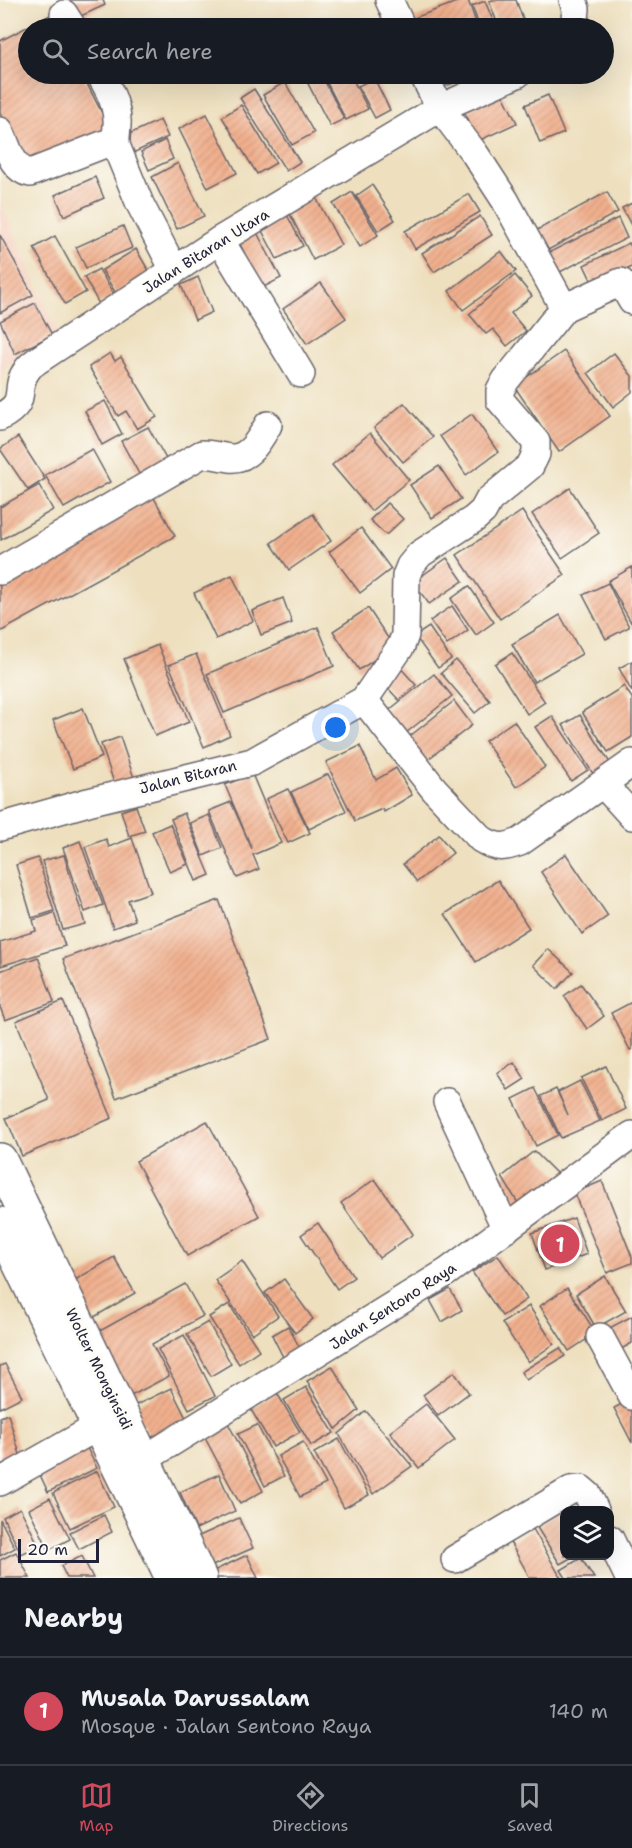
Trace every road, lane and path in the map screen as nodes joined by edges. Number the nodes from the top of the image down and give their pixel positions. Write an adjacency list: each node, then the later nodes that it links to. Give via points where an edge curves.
1 (389, 0): 3 (street)
2 (573, 0): 4 (street)
3 (397, 18)
4 (575, 18)
5 (105, 84): 10 (street, via 116,110)
6 (428, 84): 8 (street)
7 (494, 84): 8 (street, Jalan Bitaran Utara)
8 (440, 108): 11 (street, Jalan Bitaran Utara); 14 (street, via 505,200)
9 (0, 131): 10 (street, via 17,167 30,173)
10 (115, 140): 12 (street, via 140,204)
11 (220, 240): 12 (street, Jalan Bitaran Utara); 15 (street)
12 (174, 270): 16 (street, Jalan Bitaran Utara, via 27,369 19,403)
13 (628, 286): 14 (street)
14 (564, 308): 19 (street, Jalan Bitaran, via 500,390 500,400 536,442 530,466 489,500 474,519 420,554 410,566 406,576 405,635)
15 (300, 374)
16 (0, 417)
17 (268, 425): 18 (street, via 258,443 245,454 232,458 202,454)
18 (0, 571)
19 (364, 700): 21 (street, via 434,789 490,845 506,848 520,842); 23 (street, Jalan Bitaran, via 252,762)
20 (632, 763): 21 (street)
21 (603, 784): 22 (street)
22 (632, 816)
23 (0, 827)
24 (447, 1102): 28 (street)
25 (632, 1135): 28 (street, Jalan Sentono Raya)
26 (0, 1160): 30 (main road, Wolter Monginsidi)
27 (0, 1224): 30 (main road, Wolter Monginsidi)
28 (506, 1228): 33 (street, Jalan Sentono Raya, via 414,1294)
29 (600, 1337): 31 (street)
30 (95, 1391): 32 (main road, Wolter Monginsidi); 33 (main road, Wolter Monginsidi)
31 (632, 1396)
32 (99, 1426): 34 (street); 38 (main road, Wolter Monginsidi)
33 (143, 1460): 39 (main road, Wolter Monginsidi)
34 (0, 1482)
35 (593, 1506): 37 (street, via 581,1489 571,1490)
36 (614, 1549): 40 (street)
37 (455, 1559)
38 (172, 1578)
39 (200, 1578)
40 (629, 1578)

